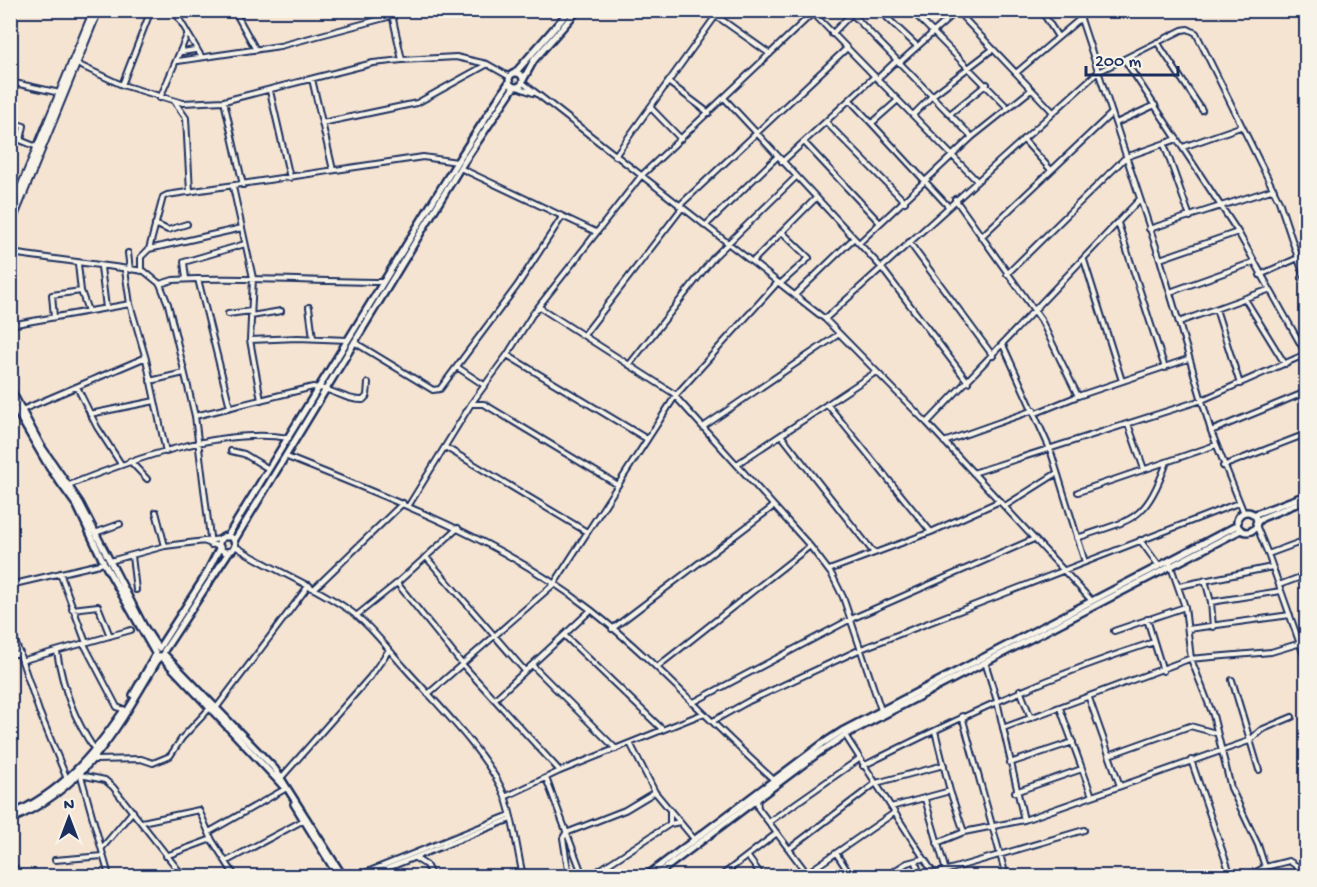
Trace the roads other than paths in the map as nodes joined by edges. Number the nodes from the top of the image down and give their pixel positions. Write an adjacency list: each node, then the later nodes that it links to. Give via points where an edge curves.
1 (94, 10): 53 (main road)
2 (98, 10): 38 (main road)
3 (151, 10): 50 (street)
4 (174, 10): 23 (street)
5 (234, 10): 30 (street)
6 (391, 10): 18 (street)
7 (570, 10): 45 (main road)
8 (578, 10): 46 (main road, via 534,60)
9 (708, 10): 19 (street)
10 (720, 10): 19 (street)
11 (879, 10): 26 (street)
12 (911, 10): 21 (street)
13 (1041, 10): 24 (street)
14 (1078, 10): 20 (street)
15 (958, 11): 21 (street); 28 (street)
16 (815, 12): 22 (street); 32 (street)
17 (854, 12): 22 (street); 37 (street)
18 (392, 16): 30 (street); 35 (street)
19 (716, 16): 32 (street); 48 (street)
20 (1081, 18): 24 (street); 41 (street)
21 (933, 33): 26 (street); 40 (street)
22 (832, 34): 27 (street)
23 (188, 35): 29 (street); 31 (street)
24 (1058, 37): 42 (street)
25 (1157, 42): 34 (street); 65 (street); 76 (street, via 1182,30 1196,33)
26 (917, 46): 37 (street)
27 (847, 48): 43 (street); 77 (street)
28 (993, 49): 40 (street); 42 (street)
29 (195, 50): 31 (street); 33 (street)
30 (256, 50): 33 (street)
31 (182, 52): 36 (street)
32 (770, 54): 57 (street)
33 (201, 56): 36 (street)
34 (1124, 59): 41 (street); 62 (street)
35 (402, 60): 39 (street, via 456,57); 44 (street, via 373,63)
36 (178, 61): 56 (street)
37 (898, 62): 43 (street); 55 (street)
38 (76, 64): 50 (street); 119 (main road)
39 (487, 64): 45 (street); 73 (street, via 417,103)
40 (969, 67): 49 (street); 55 (street)
41 (1098, 72): 66 (street); 69 (street)
42 (1016, 73): 51 (street)
43 (876, 78): 58 (street); 59 (street)
44 (312, 79): 52 (street); 73 (street)
45 (513, 81): 46 (main road); 46 (main road, via 520,75); 54 (street); 93 (main road)
46 (523, 81): 54 (street)
47 (10, 82): 53 (street)
48 (668, 82): 63 (street); 67 (street)
49 (987, 84): 64 (street); 68 (street)
50 (122, 85): 56 (street)
51 (1031, 90): 64 (street); 66 (street)
52 (270, 92): 61 (street); 98 (street)
53 (60, 93): 86 (main road)
54 (537, 94): 89 (street)
55 (933, 95): 68 (street); 70 (street)
56 (160, 98): 60 (street)
57 (725, 99): 67 (street); 77 (street)
58 (850, 100): 72 (street); 74 (street)
59 (898, 100): 70 (street); 74 (street)
60 (174, 101): 61 (street); 104 (street, via 186,118)
61 (224, 102): 101 (street)
62 (1155, 105): 75 (street); 82 (street)
63 (650, 107): 80 (street); 89 (street)
64 (1008, 108): 79 (street)
65 (1202, 110)
66 (1053, 112): 81 (street)
67 (709, 113): 80 (street)
68 (951, 113): 79 (street)
69 (1112, 113): 75 (street); 95 (street)
70 (913, 115): 88 (street)
71 (10, 122): 83 (street, via 24,126)
72 (826, 122): 84 (street); 108 (street)
73 (322, 123): 94 (street)
74 (872, 123): 99 (street)
75 (1116, 123): 91 (street)
76 (1240, 127): 87 (street); 103 (street)
77 (755, 133): 90 (street); 110 (street)
78 (10, 136): 83 (street)
79 (972, 137): 88 (street)
80 (681, 139): 96 (street)
81 (1023, 139): 95 (street); 100 (street)
82 (1178, 139): 85 (street); 87 (street)
83 (21, 140): 86 (street)
84 (804, 142): 92 (street); 115 (street)
85 (1164, 144): 91 (street); 114 (street)
86 (38, 147): 112 (main road)
87 (1183, 147): 111 (street)
88 (952, 155): 99 (street); 100 (street)
89 (615, 156): 96 (street)
90 (777, 157): 92 (street); 120 (street)
91 (1126, 157): 107 (street); 145 (street)
92 (782, 162): 97 (street)
93 (459, 165): 94 (street, via 423,158); 113 (street); 150 (main road); 177 (main road)
94 (333, 170): 98 (street)
95 (1052, 170): 126 (street)
96 (641, 176): 110 (street); 123 (street)
97 (796, 177): 105 (street); 129 (street)
98 (290, 178): 101 (street)
99 (926, 181): 108 (street); 109 (street)
100 (977, 181): 106 (street)
101 (243, 185): 102 (street)
102 (233, 187): 104 (street); 121 (street)
103 (1274, 189): 111 (street); 135 (street)
104 (190, 192): 117 (street, via 163,197)
105 (816, 198): 124 (street); 127 (street)
106 (955, 199): 109 (street); 126 (street)
107 (1140, 200): 116 (street); 122 (street)
108 (905, 201): 115 (street)
109 (948, 206): 128 (street)
110 (680, 207): 120 (street); 174 (street)
111 (1221, 207): 114 (street); 125 (street)
112 (10, 214)
113 (562, 217): 123 (street); 186 (street)
114 (1190, 217): 122 (street)
115 (880, 223): 130 (street)
116 (1118, 223): 136 (street); 187 (street)
117 (155, 224): 118 (street, via 168,230); 132 (street)
118 (187, 224)
119 (10, 226)
120 (705, 226): 129 (street)
121 (242, 228): 131 (street); 132 (street)
122 (1149, 229): 137 (street)
123 (596, 232): 161 (street)
124 (782, 232): 138 (street); 152 (street, via 809,258)
125 (1238, 232): 137 (street); 139 (street)
126 (981, 237): 145 (street)
127 (854, 238): 130 (street); 157 (street)
128 (909, 242): 142 (street); 181 (street)
129 (727, 243): 138 (street); 185 (street)
130 (859, 243): 142 (street)
131 (245, 244): 147 (street); 148 (street, via 184,262)
132 (149, 249): 144 (street, via 141,257)
133 (10, 253): 140 (street)
134 (128, 254): 143 (street)
135 (1298, 258): 146 (street); 151 (street)
136 (1084, 260): 166 (street); 192 (street)
137 (1160, 260): 156 (street)
138 (752, 262): 152 (street)
139 (1254, 262): 146 (street); 156 (street)
140 (78, 264): 141 (street); 155 (street)
141 (101, 267): 143 (street); 162 (street)
142 (881, 267): 170 (street); 191 (street)
143 (128, 270): 144 (street); 159 (street)
144 (141, 271): 153 (street)
145 (1007, 274): 166 (street)
146 (1260, 275): 154 (street)
147 (252, 278): 149 (street); 150 (street); 167 (street)
148 (186, 279): 149 (street); 153 (street)
149 (198, 279): 210 (street)
150 (384, 282): 177 (main road)
151 (1306, 282)
152 (779, 283): 157 (street); 201 (street)
153 (160, 284): 189 (street)
154 (1268, 290): 158 (street); 179 (street)
155 (81, 291): 164 (street); 169 (street, via 52,295)
156 (1170, 292): 171 (street)
157 (795, 295): 170 (street)
158 (1245, 299): 163 (street); 184 (street)
159 (130, 304): 162 (street); 182 (street)
160 (309, 307): 175 (street)
161 (538, 307): 174 (street); 180 (street)
162 (106, 309): 164 (street)
163 (1216, 309): 171 (street); 194 (street)
164 (88, 311): 169 (street)
165 (281, 311): 167 (street)
166 (1033, 312): 178 (street); 202 (street)
167 (251, 313): 168 (street); 176 (street)
168 (228, 314)
169 (54, 317): 172 (street)
170 (825, 319): 173 (street)
171 (1179, 322): 183 (street)
172 (10, 325)
173 (839, 334): 188 (street); 217 (street)
174 (584, 335): 185 (street)
175 (313, 338): 176 (street); 177 (street)
176 (250, 340): 204 (street)
177 (352, 341): 186 (street, via 434,390 440,389); 198 (main road)
178 (1003, 344): 181 (street); 212 (street)
179 (1306, 354): 184 (street)
180 (507, 355): 195 (street); 222 (street)
181 (993, 356): 191 (street)
182 (145, 358): 190 (street); 196 (street)
183 (1188, 359): 187 (street); 205 (street)
184 (1285, 364): 194 (street)
185 (629, 365): 201 (street)
186 (457, 367): 195 (street)
187 (1165, 368): 192 (street)
188 (876, 372): 209 (street); 215 (street)
189 (184, 373): 190 (street); 214 (street)
190 (150, 381): 206 (street)
191 (968, 381): 215 (street)
192 (1122, 381): 202 (street)
193 (368, 383): 198 (street, via 363,400)
194 (1240, 384): 205 (street)
195 (484, 385): 199 (street)
196 (77, 387): 211 (street); 213 (street)
197 (10, 388): 211 (main road)
198 (324, 388): 204 (street); 221 (main road); 230 (main road)
199 (480, 390): 207 (street); 208 (street)
200 (1306, 392): 218 (street)
201 (675, 395): 217 (street); 222 (street)
202 (1078, 396): 212 (street)
203 (10, 400): 277 (main road)
204 (261, 400): 210 (street)
205 (1202, 400): 216 (street); 218 (street)
206 (154, 401): 213 (street); 229 (street)
207 (471, 404): 208 (street); 226 (street)
208 (484, 404): 242 (street)
209 (827, 404): 220 (street); 261 (street)
210 (230, 407): 214 (street)
211 (21, 410): 241 (main road)
212 (1035, 412): 223 (street); 227 (street)
213 (90, 414): 233 (street)
214 (195, 416): 224 (street)
215 (927, 423): 223 (street)
216 (1128, 424): 227 (street); 236 (street)
217 (703, 427): 234 (street)
218 (1210, 431): 225 (street)
219 (1306, 434): 235 (street)
220 (781, 435): 234 (street); 273 (street)
221 (290, 438): 224 (street); 237 (main road)
222 (647, 439): 242 (street)
223 (944, 442): 238 (street)
224 (199, 443): 229 (street); 268 (street)
225 (1216, 445): 232 (street); 235 (street)
226 (445, 447): 249 (street); 260 (street)
227 (1050, 449): 238 (street); 239 (street)
228 (231, 451): 237 (street)
229 (166, 452): 231 (street)
230 (287, 457): 247 (street); 272 (main road)
231 (130, 461): 233 (street); 240 (street)
232 (1167, 462): 236 (street); 264 (street, via 1155,493 1138,515)
233 (120, 464): 241 (street)
234 (736, 464): 250 (street)
235 (1223, 466): 248 (street)
236 (1144, 469): 243 (street)
237 (270, 470): 263 (main road)
238 (974, 473): 246 (street)
239 (1057, 473): 251 (street); 264 (street)
240 (147, 479)
241 (69, 485): 262 (main road)
242 (618, 485): 260 (street)
243 (1078, 492)
244 (1306, 495): 254 (main road)
245 (1306, 500): 257 (main road)
246 (1000, 501): 251 (street); 261 (street)
247 (403, 503): 249 (street); 293 (street)
248 (1238, 503): 253 (street); 266 (street)
249 (409, 505): 258 (street)
250 (774, 506): 270 (street); 307 (street)
251 (1005, 506): 265 (street)
252 (156, 512): 269 (street)
253 (1244, 513): 254 (main road); 255 (main road)
254 (1254, 515): 257 (main road)
255 (1238, 522): 259 (main road); 279 (main road)
256 (120, 524): 262 (street)
257 (1256, 524): 259 (main road, via 1251,532); 274 (street)
258 (458, 528): 276 (street); 288 (street)
259 (1241, 530): 279 (main road)
260 (587, 532): 288 (street)
261 (931, 532): 273 (street)
262 (95, 533): 277 (main road)
263 (224, 538): 268 (street); 271 (main road); 272 (main road)
264 (1077, 538): 278 (street)
265 (1034, 539): 283 (street); 303 (street)
266 (1140, 540): 278 (street); 280 (street)
267 (1306, 540): 274 (street)
268 (211, 542): 269 (street); 271 (street)
269 (165, 546): 275 (street)
270 (810, 546): 282 (street); 329 (street)
271 (220, 547): 272 (main road); 320 (main road)
272 (233, 547): 290 (street); 320 (main road)
273 (874, 553): 282 (street)
274 (1269, 554): 281 (street)
275 (132, 556): 277 (street); 294 (street)
276 (426, 558): 287 (street); 313 (street)
277 (107, 562): 284 (street); 320 (main road)
278 (1085, 562): 283 (street)
279 (1171, 563): 280 (main road); 292 (street); 297 (main road)
280 (1159, 566): 297 (main road)
281 (1272, 567): 286 (street); 291 (street)
282 (829, 570): 303 (street)
283 (1062, 572): 297 (street); 317 (street)
284 (60, 573): 289 (street); 299 (street)
285 (1306, 575): 291 (street)
286 (1204, 580): 292 (street); 296 (street)
287 (397, 583): 302 (street); 327 (street)
288 (554, 584): 300 (street); 313 (street)
289 (10, 585)
290 (309, 585): 293 (street); 339 (street)
291 (1279, 585): 295 (street)
292 (1179, 586): 298 (street)
293 (315, 588): 302 (street)
294 (136, 590)
295 (1281, 591): 296 (street); 301 (street)
296 (1211, 602): 306 (street)
297 (1093, 603): 326 (main road); 342 (main road)
298 (1185, 607): 304 (street); 308 (street)
299 (72, 609): 312 (street, via 98,606); 316 (street)
300 (591, 610): 307 (street); 311 (street)
301 (1290, 615): 306 (street); 315 (street)
302 (356, 616): 318 (street)
303 (851, 619): 317 (street); 338 (street)
304 (1147, 619): 310 (street); 314 (street)
305 (10, 626): 321 (street)
306 (1213, 627): 308 (street)
307 (612, 629): 329 (street)
308 (1188, 629): 323 (street)
309 (131, 630): 312 (street)
310 (1114, 631)
311 (564, 635): 328 (street); 350 (street)
312 (110, 636): 316 (street)
313 (494, 637): 327 (street); 330 (street)
314 (1154, 642): 331 (street); 333 (street)
315 (1301, 643): 323 (street, via 1271,652); 325 (street)
316 (85, 644): 319 (street); 341 (street, via 117,706)
317 (861, 649): 342 (street); 348 (street)
318 (389, 650): 334 (street); 371 (street)
319 (57, 652): 324 (street); 358 (street, via 72,711)
320 (160, 652): 339 (main road); 341 (main road); 362 (main road)
321 (20, 653): 322 (street); 324 (street)
322 (10, 655)
323 (1191, 659): 331 (street); 352 (street)
324 (24, 660): 373 (street, via 39,711)
325 (1306, 661)
326 (984, 662): 337 (street); 344 (main road)
327 (462, 664): 334 (street); 335 (street)
328 (532, 665): 330 (street); 357 (street)
329 (657, 667): 338 (street)
330 (525, 671): 335 (street)
331 (1162, 671): 336 (street)
332 (1232, 680): 354 (street)
333 (1020, 690): 337 (street); 347 (street)
334 (428, 694): 382 (street, via 483,760)
335 (496, 698): 369 (street)
336 (1089, 698): 340 (street); 360 (street)
337 (997, 700): 345 (street); 349 (street)
338 (692, 703): 343 (street)
339 (214, 707): 362 (street, via 182,738 170,756 153,763 141,759); 371 (main road); 377 (main road)
340 (1060, 708): 347 (street); 355 (street)
341 (124, 710): 358 (main road)
342 (881, 710): 344 (main road)
343 (702, 714): 348 (street); 350 (street)
344 (876, 716): 353 (main road); 374 (main road, via 822,744)
345 (962, 716): 351 (street); 400 (street)
346 (1292, 717): 354 (street, via 1261,730)
347 (1031, 718): 349 (street)
348 (713, 721): 374 (street)
349 (1003, 728): 364 (street)
350 (662, 729): 356 (street)
351 (935, 731): 365 (street); 366 (street)
352 (1216, 733): 359 (street); 360 (street, via 1190,726)
353 (845, 735): 361 (street); 383 (main road)
354 (1249, 741): 359 (street); 368 (street)
355 (1073, 742): 364 (street); 367 (street)
356 (630, 744): 357 (street); 379 (street)
357 (616, 749): 369 (street)
358 (96, 751): 373 (main road)
359 (1221, 751): 363 (street); 425 (street)
360 (1109, 755): 376 (street)
361 (859, 759): 366 (street); 398 (street)
362 (95, 760): 370 (main road)
363 (1191, 760): 376 (street); 450 (street)
364 (1010, 763): 380 (street)
365 (944, 765): 375 (street); 378 (street)
366 (863, 766): 375 (street)
367 (1082, 769): 380 (street); 381 (street)
368 (1259, 770)
369 (560, 771): 372 (street)
370 (81, 775): 389 (street, via 105,780); 393 (main road, via 37,808); 410 (street)
371 (281, 778): 434 (main road)
372 (546, 778): 382 (street); 405 (street)
373 (68, 780): 391 (main road, via 36,803)
374 (774, 780): 401 (main road)
375 (876, 783): 386 (street); 411 (street)
376 (1120, 786): 381 (street)
377 (285, 789): 394 (main road); 403 (street)
378 (950, 791): 384 (street); 404 (street)
379 (655, 792): 388 (street); 405 (street, via 625,810)
380 (1016, 792): 395 (street)
381 (1092, 796): 395 (street)
382 (505, 797): 392 (street)
383 (757, 799): 385 (main road); 387 (street)
384 (925, 800): 386 (street); 409 (street)
385 (749, 805): 387 (street); 401 (main road)
386 (891, 807): 390 (street)
387 (758, 808): 398 (street)
388 (670, 810): 397 (street); 399 (street)
389 (133, 811): 396 (street); 410 (street)
390 (894, 813): 413 (street); 419 (street)
391 (10, 815)
392 (510, 817): 412 (street); 435 (street); 438 (street)
393 (10, 820)
394 (304, 820): 422 (street); 433 (main road)
395 (1024, 820): 400 (street)
396 (142, 822): 403 (street, via 198,810); 416 (street)
397 (680, 822): 399 (street); 407 (street)
398 (769, 822): 406 (street)
399 (670, 824): 441 (street)
400 (993, 826): 404 (street); 414 (street)
401 (714, 828): 407 (main road); 443 (main road)
402 (1084, 830): 414 (street)
403 (208, 831): 422 (street)
404 (964, 832): 409 (street)
405 (566, 833): 439 (street, via 563,838); 440 (street)
406 (777, 833): 411 (street); 417 (street)
407 (694, 839): 442 (main road)
408 (209, 840): 416 (street)
409 (937, 843): 427 (street)
410 (102, 848): 415 (street)
411 (789, 849): 428 (street)
412 (429, 852): 418 (street); 424 (street)
413 (836, 853): 428 (street); 446 (street)
414 (1000, 854): 427 (street); 449 (street)
415 (104, 856): 420 (street); 430 (street)
416 (166, 856): 431 (street)
417 (748, 857): 444 (street); 445 (street)
418 (415, 858): 424 (street); 436 (street)
419 (922, 859): 423 (street); 427 (street, via 934,874)
420 (55, 860)
421 (10, 861): 429 (street)
422 (227, 861): 432 (street)
423 (916, 862): 447 (street); 448 (street)
424 (426, 865): 437 (street)
425 (1265, 867): 426 (street, via 1289,861); 451 (street)
426 (1306, 872)
427 (947, 873)
428 (808, 875)
429 (21, 876)
430 (109, 876)
431 (183, 876)
432 (235, 876)
433 (338, 876)
434 (343, 876)
435 (357, 876)
436 (368, 876)
437 (432, 876)
438 (523, 876)
439 (569, 876)
440 (583, 876)
441 (590, 876)
442 (646, 876)
443 (655, 876)
444 (721, 876)
445 (762, 876)
446 (850, 876)
447 (886, 876)
448 (920, 876)
449 (1005, 876)
450 (1231, 876)
451 (1249, 876)

